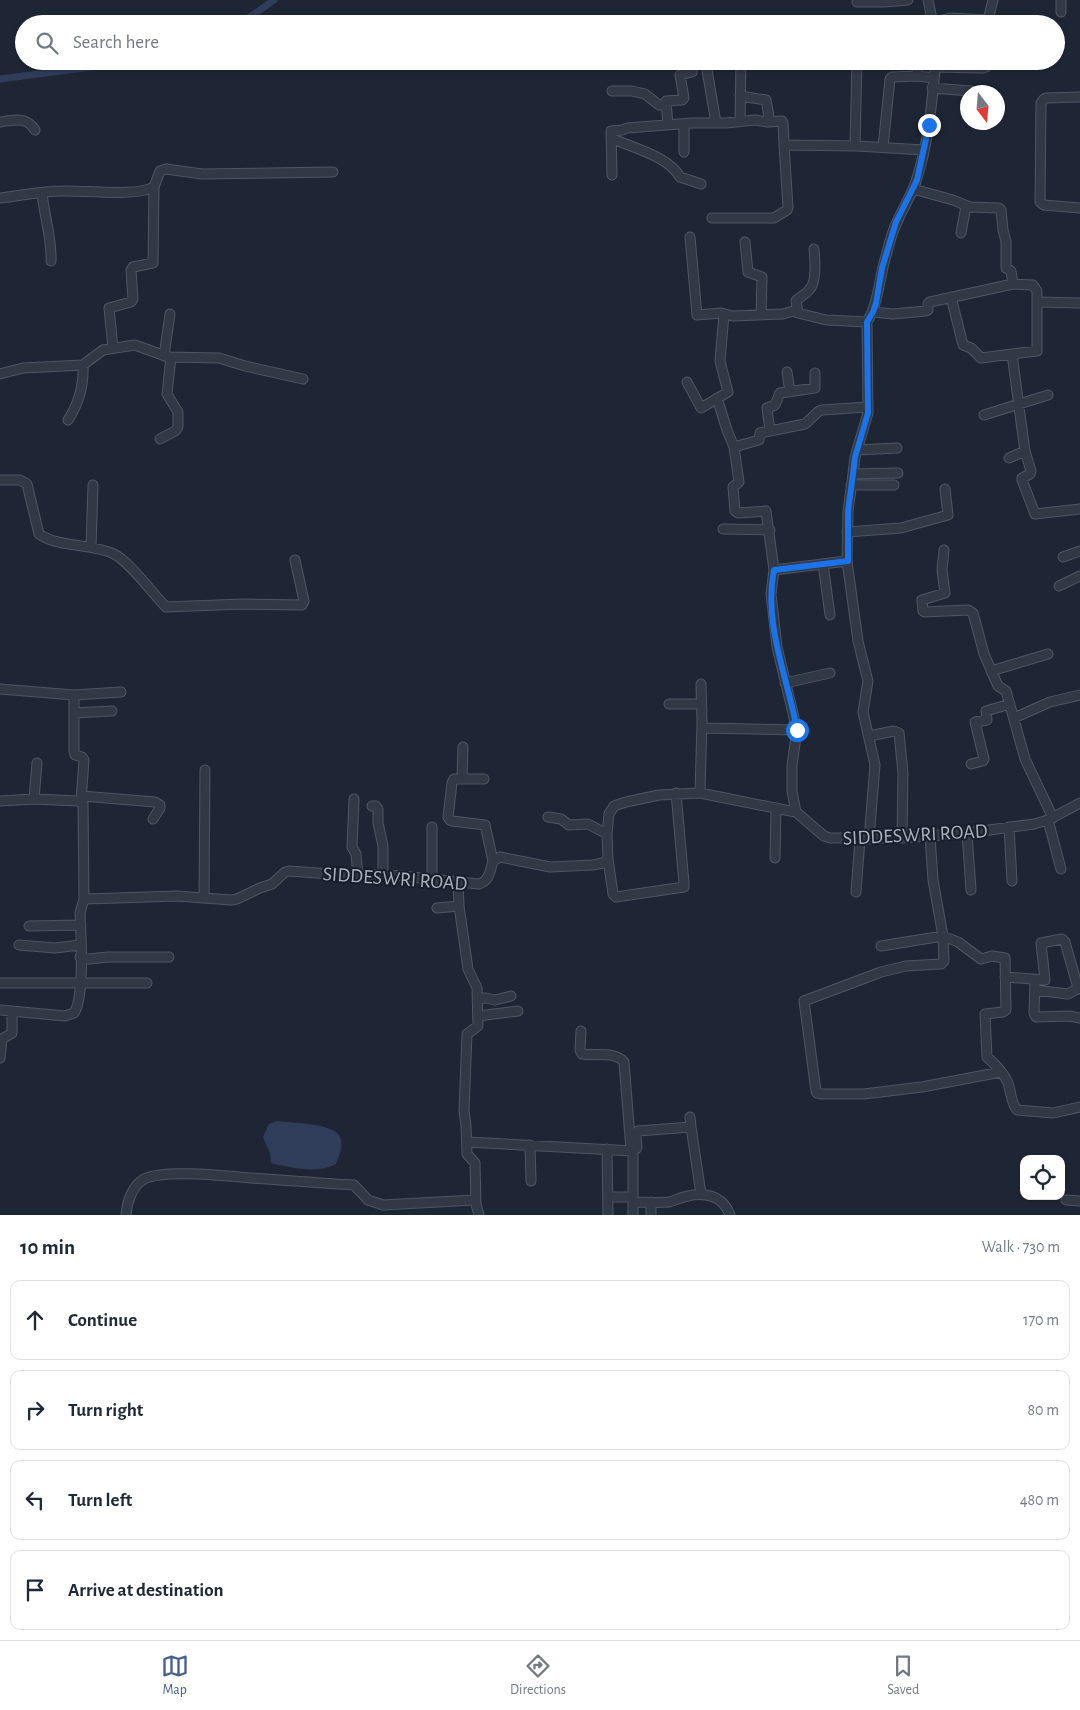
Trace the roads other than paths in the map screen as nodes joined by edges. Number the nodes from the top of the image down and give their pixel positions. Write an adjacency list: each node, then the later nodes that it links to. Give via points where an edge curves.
1 (908, 0): 5 (street)
2 (928, 0): 7 (street)
3 (993, 0): 8 (street)
4 (1061, 0): 6 (street)
5 (857, 2)
6 (1061, 12)
7 (930, 15)
8 (990, 15)
9 (693, 70): 22 (street, via 680,75 683,99 668,100)
10 (706, 70): 26 (street)
11 (741, 70): 20 (street)
12 (857, 70): 32 (street)
13 (917, 70): 15 (street)
14 (935, 70): 16 (street)
15 (918, 76): 16 (street); 33 (street, via 890,79)
16 (934, 78): 17 (street)
17 (932, 88): 18 (street); 34 (street)
18 (960, 90)
19 (612, 91): 22 (street, via 647,95 658,105)
20 (740, 96): 24 (street); 25 (street, via 767,101)
21 (1080, 96): 44 (street, via 1046,98 1041,103 1040,202)
22 (667, 104): 28 (street)
23 (0, 122): 29 (street, via 22,120 29,122)
24 (740, 122): 25 (street); 26 (street)
25 (770, 122): 31 (street, via 783,122)
26 (716, 123): 27 (street)
27 (684, 124): 28 (street); 35 (street)
28 (668, 125): 30 (street, via 612,131)
29 (35, 130)
30 (611, 138): 37 (street); 38 (street, via 646,152 674,168 680,177)
31 (784, 145): 32 (street); 45 (street, via 787,210 774,218)
32 (855, 146): 33 (street)
33 (883, 147): 34 (street)
34 (924, 150): 40 (street)
35 (684, 152)
36 (333, 172): 39 (street, via 202,174 166,169 160,171)
37 (612, 175)
38 (701, 184)
39 (154, 187): 41 (street, via 131,191); 61 (street, via 153,263 132,268 131,302 109,308)
40 (913, 189): 43 (street); 56 (street, via 896,222)
41 (42, 193): 42 (street); 50 (street)
42 (0, 198)
43 (966, 206): 46 (street); 51 (street, via 1001,210 1006,268 1012,272)
44 (1080, 208)
45 (712, 218)
46 (961, 233)
47 (690, 237): 58 (street, via 697,315)
48 (745, 242): 59 (street, via 748,272 762,277)
49 (814, 249): 55 (street, via 811,287 795,302)
50 (51, 261)
51 (1013, 284): 52 (street); 53 (street, via 1034,286)
52 (951, 297): 56 (street, via 930,302 926,311); 62 (street, via 963,345 981,358)
53 (1037, 302): 54 (street); 62 (street, via 1037,351)
54 (1080, 304)
55 (797, 310): 59 (street); 60 (street, via 800,314 826,320)
56 (873, 312): 60 (street)
57 (170, 314): 63 (street)
58 (724, 314): 59 (street); 72 (street, via 720,361 728,390)
59 (761, 315)
60 (867, 322): 74 (street)
61 (113, 348): 63 (street, via 135,345); 64 (street, via 103,350)
62 (1012, 354): 73 (street)
63 (168, 356): 68 (street, via 219,358); 78 (street, via 167,394 178,412 178,427)
64 (83, 365): 66 (street, via 20,368); 76 (street, via 82,390)
65 (787, 372): 70 (street)
66 (0, 374)
67 (815, 374): 70 (street, via 815,388)
68 (303, 379)
69 (687, 382): 72 (street, via 701,408)
70 (790, 392): 77 (street, via 780,393 775,405 767,408)
71 (1048, 396): 73 (street)
72 (717, 398): 79 (street)
73 (1018, 404): 75 (street); 82 (street)
74 (868, 406): 77 (street, via 822,410 805,424); 81 (street)
75 (984, 415)
76 (68, 420)
77 (770, 431): 79 (street, via 759,434 758,440)
78 (160, 439)
79 (734, 447): 93 (street, via 739,482 733,486 736,512 766,511)
80 (897, 448): 81 (street)
81 (857, 450): 85 (street)
82 (1026, 451): 83 (street); 91 (street, via 1031,472 1022,480 1035,514)
83 (1009, 458)
84 (898, 473): 85 (street)
85 (853, 474): 89 (street)
86 (0, 480): 95 (street, via 20,480 27,484 39,534 51,541)
87 (93, 485): 95 (street)
88 (894, 485): 89 (street)
89 (851, 486): 94 (street)
90 (945, 489): 94 (street, via 948,515 901,528)
91 (1080, 509)
92 (723, 529): 93 (street)
93 (770, 530): 102 (street)
94 (847, 532): 100 (street)
95 (91, 547): 99 (street, via 118,556 169,607 302,605 304,601)
96 (944, 550): 107 (street, via 945,593 923,599 923,611 970,611)
97 (1080, 550): 98 (street)
98 (1063, 557)
99 (295, 560)
100 (848, 561): 101 (street); 123 (street, via 858,640 868,681 863,709)
101 (823, 564): 102 (street); 105 (street)
102 (774, 570): 109 (street, via 771,594 776,647)
103 (1080, 576): 104 (street)
104 (1059, 586)
105 (830, 615)
106 (1048, 654): 107 (street)
107 (991, 671): 117 (street, via 998,686 1006,691)
108 (830, 673): 109 (street)
109 (785, 683): 122 (street)
110 (701, 684): 116 (street)
111 (0, 689): 113 (street)
112 (121, 692): 113 (street)
113 (74, 695): 119 (street)
114 (1080, 696): 120 (street, via 1050,702)
115 (669, 704): 116 (street)
116 (702, 704): 121 (street)
117 (1010, 704): 120 (street); 126 (street, via 986,711 987,720 975,722 984,759)
118 (112, 711): 119 (street)
119 (74, 712): 132 (street, via 74,753 84,760)
120 (1014, 718): 142 (street, via 1025,758)
121 (702, 728): 122 (street); 130 (street)
122 (797, 730): 139 (street, via 792,765)
123 (868, 736): 148 (street, via 899,733 903,767); 149 (street, via 875,765)
124 (462, 747): 128 (street)
125 (37, 763): 134 (street)
126 (971, 764)
127 (205, 770): 161 (street)
128 (462, 778): 129 (street); 152 (street, via 453,780 448,819 485,825)
129 (484, 778)
130 (700, 793): 131 (street, SIDDESWRI ROAD); 138 (street, SIDDESWRI ROAD)
131 (676, 794): 146 (street, SIDDESWRI ROAD, via 614,806 609,814); 151 (street, via 684,887 616,897)
132 (81, 799): 134 (street); 141 (street, via 154,802 160,808); 162 (street)
133 (354, 799): 155 (street, via 352,849 356,854)
134 (34, 800): 135 (street)
135 (0, 801)
136 (1080, 803): 142 (street, SIDDESWRI ROAD)
137 (372, 806): 154 (street, via 378,809)
138 (776, 808): 139 (street, SIDDESWRI ROAD); 150 (street)
139 (796, 812): 149 (street, SIDDESWRI ROAD, via 827,837)
140 (548, 817): 146 (street, via 569,825 588,824)
141 (153, 819)
142 (1050, 819): 144 (street, SIDDESWRI ROAD); 153 (street)
143 (432, 827): 156 (street)
144 (1009, 827): 145 (street, SIDDESWRI ROAD); 158 (street)
145 (967, 833): 147 (street, SIDDESWRI ROAD); 159 (street)
146 (607, 834): 151 (street, SIDDESWRI ROAD)
147 (930, 837): 148 (street, SIDDESWRI ROAD); 167 (street)
148 (902, 838): 149 (street, SIDDESWRI ROAD)
149 (864, 839): 160 (street)
150 (775, 858)
151 (608, 859): 152 (street, SIDDESWRI ROAD, via 599,864 562,867 540,866 504,857)
152 (493, 861): 157 (street, SIDDESWRI ROAD, via 489,877 483,883)
153 (1061, 869)
154 (383, 874): 155 (street, SIDDESWRI ROAD); 156 (street, SIDDESWRI ROAD)
155 (358, 876): 161 (street, SIDDESWRI ROAD, via 289,871 272,884 237,899)
156 (432, 878): 157 (street, SIDDESWRI ROAD)
157 (458, 881): 163 (street)
158 (1012, 881)
159 (971, 890)
160 (856, 892)
161 (204, 898): 162 (street, SIDDESWRI ROAD)
162 (84, 900): 166 (street)
163 (459, 906): 164 (street); 181 (street, via 468,969 477,985)
164 (437, 908)
165 (30, 926): 166 (street)
166 (80, 926): 169 (street)
167 (942, 936): 170 (street); 173 (street, via 958,942 980,959 992,956 1005,958); 189 (street, via 944,961 941,964 906,966 877,973 804,1001 816,1091 818,1094 864,1094)
168 (19, 945): 169 (street, via 55,948)
169 (80, 945): 171 (street)
170 (881, 946)
171 (80, 957): 172 (street); 176 (street)
172 (169, 957)
173 (1006, 977): 174 (street); 189 (street, via 1006,1011 985,1016 987,1057)
174 (1035, 980): 178 (street, via 1046,979 1041,943 1062,939); 179 (street)
175 (0, 983): 176 (street)
176 (80, 983): 177 (street); 184 (street, via 74,1013)
177 (147, 983)
178 (1079, 989): 179 (street, via 1068,994)
179 (1035, 990): 186 (street, via 1036,1017)
180 (511, 996): 181 (street, via 495,1000)
181 (478, 999): 185 (street)
182 (0, 1010): 184 (street)
183 (518, 1011): 185 (street)
184 (12, 1012): 188 (street, via 12,1032 2,1039)
185 (478, 1016): 193 (street, via 478,1027 468,1034 464,1111)
186 (1080, 1018)
187 (581, 1031): 196 (street, via 582,1054 615,1056 624,1062)
188 (0, 1058)
189 (1001, 1072): 190 (street, via 1017,1110 1053,1113)
190 (1080, 1107)
191 (690, 1117): 192 (street)
192 (691, 1127): 196 (street, via 638,1132 637,1148); 198 (street)
193 (467, 1142): 194 (street); 200 (street, via 467,1154 475,1163)
194 (530, 1145): 195 (street); 197 (street)
195 (607, 1149): 196 (street); 199 (street)
196 (632, 1150): 201 (street)
197 (531, 1181)
198 (701, 1194): 204 (street, via 672,1202); 210 (street, via 717,1198 728,1208)
199 (608, 1197): 201 (street); 207 (street)
200 (475, 1200): 205 (street, via 383,1204 368,1200 354,1185 196,1174 161,1175 137,1184); 206 (street)
201 (633, 1200): 204 (street); 208 (street)
202 (1066, 1200): 203 (street)
203 (1080, 1201)
204 (651, 1202): 209 (street)
205 (126, 1215)
206 (479, 1215)
207 (608, 1215)
208 (633, 1215)
209 (651, 1215)
210 (730, 1215)

